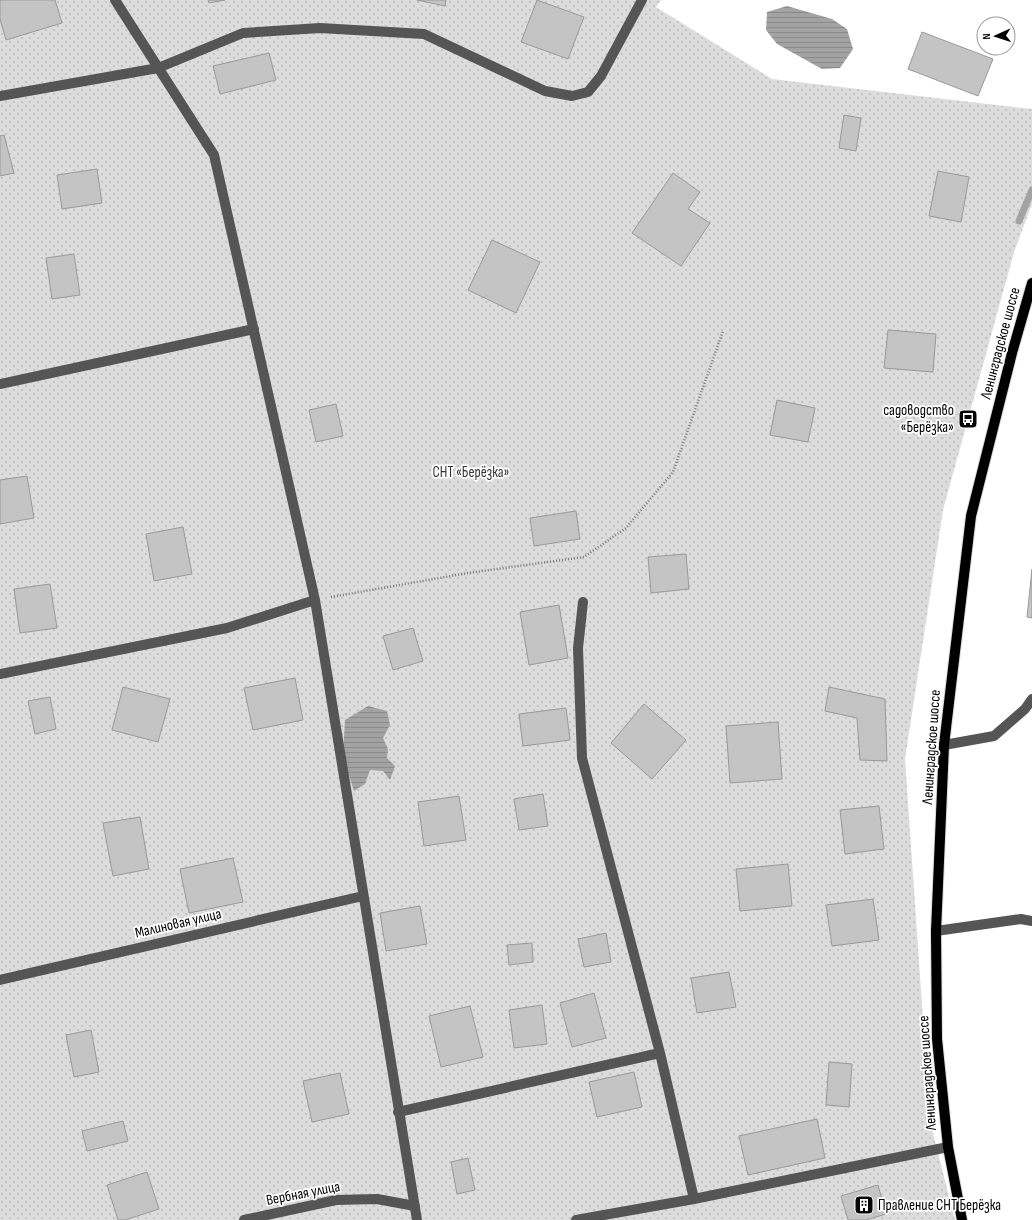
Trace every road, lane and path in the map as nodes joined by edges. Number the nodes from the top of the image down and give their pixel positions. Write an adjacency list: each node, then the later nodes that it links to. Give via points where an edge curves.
1 (115, 0): 3 (street)
2 (642, 0): 3 (street, via 601,76 588,92 572,96 545,91 424,34 320,28 243,33)
3 (158, 68): 4 (street); 6 (street, via 214,155)
4 (0, 96)
5 (1032, 284): 13 (main road, Ленинградское шоссе, via 971,516)
6 (254, 329): 8 (street); 9 (street)
7 (723, 331): 9 (path, via 673,472 626,528 584,557 468,573)
8 (0, 384)
9 (315, 600): 11 (street, via 227,628); 14 (street)
10 (583, 602): 18 (street, via 578,648 582,758)
11 (0, 674)
12 (1032, 699): 13 (street, via 1025,709 994,736)
13 (944, 745): 16 (main road, Ленинградское шоссе)
14 (363, 896): 17 (street, Малиновая улица); 19 (street)
15 (1032, 921): 16 (street, via 1021,919)
16 (936, 931): 20 (main road, Ленинградское шоссе, via 937,1039)
17 (0, 980)
18 (660, 1053): 19 (street); 21 (street)
19 (398, 1112): 22 (street)
20 (948, 1148): 21 (street); 26 (main road, Ленинградское шоссе)
21 (694, 1200): 25 (street)
22 (415, 1206): 23 (street, Вербная улица, via 377,1199 336,1200); 24 (street)
23 (244, 1220)
24 (416, 1220)
25 (576, 1220)
26 (962, 1220)

